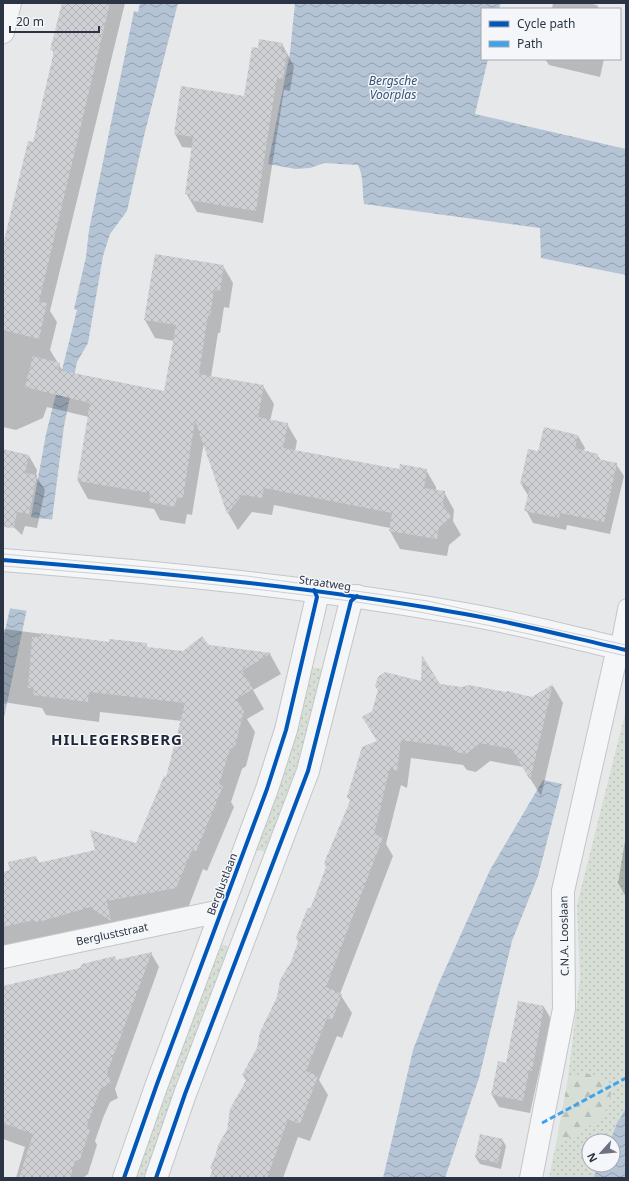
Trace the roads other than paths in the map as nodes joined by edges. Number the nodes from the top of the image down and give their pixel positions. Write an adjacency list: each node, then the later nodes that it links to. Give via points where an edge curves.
1 (10, 3): 2 (street)
2 (3, 32)
3 (11, 561): 4 (street, Straatweg, via 222,579)
4 (314, 590): 5 (street, Straatweg); 8 (street, Berglustlaan, via 317,597 286,730 267,790)
5 (357, 596): 7 (street, Straatweg, via 455,612); 9 (street, via 351,601 308,772)
6 (626, 607): 7 (lane)
7 (622, 649): 13 (street, C.N.A. Looslaan, via 563,891 564,1009)
8 (221, 911): 9 (street, Berglustlaan); 10 (street, Bergluststraat); 11 (street, Berglustlaan)
9 (251, 921): 12 (street)
10 (3, 957)
11 (124, 1178)
12 (156, 1178)
13 (531, 1178)

